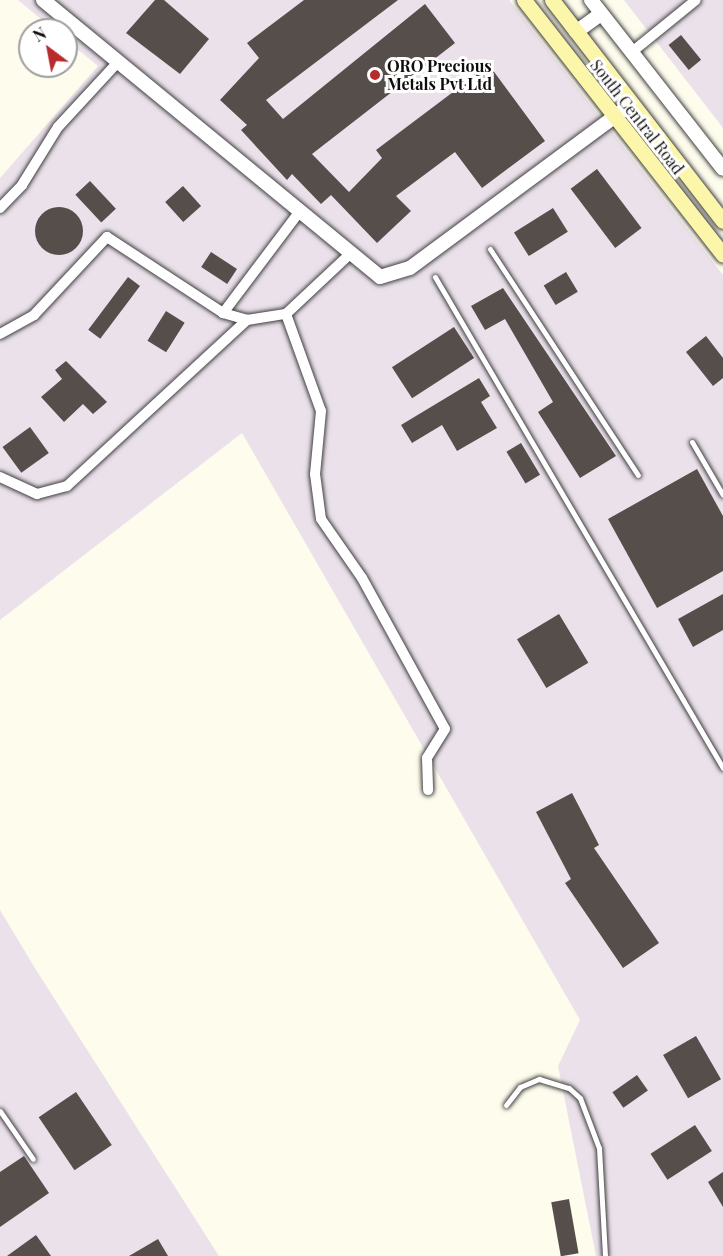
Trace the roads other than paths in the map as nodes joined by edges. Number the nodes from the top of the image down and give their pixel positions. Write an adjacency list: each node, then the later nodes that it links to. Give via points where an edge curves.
1 (43, 0): 9 (street)
2 (524, 0): 11 (main road, South Central Road)
3 (552, 0): 7 (main road, South Central Road)
4 (591, 0): 6 (street)
5 (696, 0): 8 (street)
6 (601, 14): 7 (street); 8 (street)
7 (576, 32): 10 (main road, South Central Road)
8 (632, 52): 12 (street)
9 (118, 62): 13 (street, via 58,127 22,185); 14 (street)
10 (632, 104): 11 (street); 15 (main road, South Central Road)
11 (615, 118): 17 (street, via 410,268 380,277); 18 (main road, South Central Road)
12 (723, 169)
13 (0, 208)
14 (300, 211): 17 (street); 20 (street)
15 (723, 221)
16 (490, 249): 25 (lane)
17 (351, 253): 21 (street)
18 (723, 255)
19 (435, 277): 28 (lane)
20 (223, 313): 22 (street); 23 (street, via 107,237 34,315)
21 (286, 314): 22 (street); 29 (street, via 321,411 315,474 321,519 362,578 445,729 428,758)
22 (248, 320): 26 (street, via 67,486 37,494)
23 (0, 334)
24 (692, 442): 27 (lane)
25 (638, 475)
26 (0, 477)
27 (723, 495)
28 (723, 768)
29 (428, 790)
30 (506, 1106): 33 (lane, via 520,1087 539,1079 569,1088 580,1098 599,1148)
31 (0, 1111): 32 (lane)
32 (33, 1159)
33 (605, 1256)

